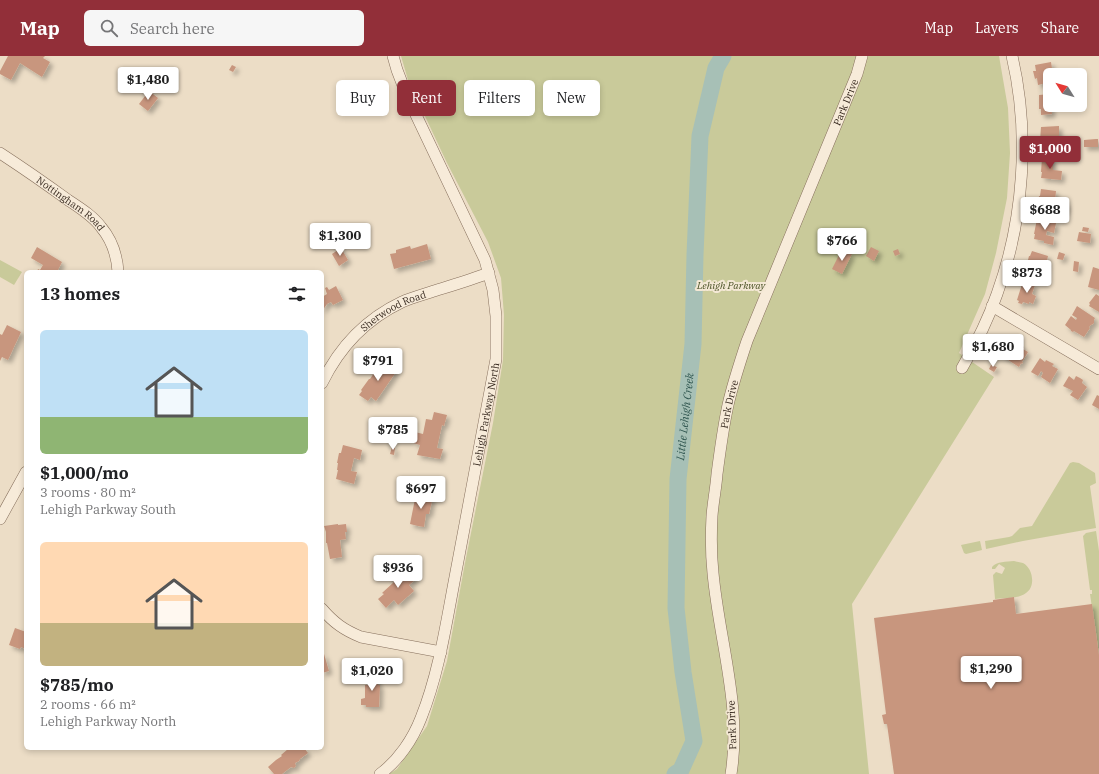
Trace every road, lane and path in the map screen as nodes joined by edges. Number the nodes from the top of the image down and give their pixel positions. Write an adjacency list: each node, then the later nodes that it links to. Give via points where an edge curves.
1 (393, 56): 6 (street, Lehigh Parkway North, via 407,96)
2 (862, 56): 16 (street, Park Drive, via 857,74 747,341 728,406 712,515 711,544 716,601 732,706 734,737)
3 (1012, 56): 7 (street, via 1021,119 1021,174 1013,234)
4 (0, 153): 5 (street, Nottingham Road, via 92,217 108,237 116,256)
5 (118, 270)
6 (489, 273): 10 (street, Sherwood Road, via 403,302 388,310 369,323 348,343 337,356); 14 (street, Lehigh Parkway North, via 496,316 496,359)
7 (992, 306): 8 (street); 9 (street)
8 (962, 368)
9 (1099, 369)
10 (324, 379)
11 (24, 476): 12 (street)
12 (0, 519)
13 (324, 611): 14 (street, via 338,625 361,637)
14 (441, 652): 15 (street, Lehigh Parkway North, via 420,720 401,752 388,769)
15 (380, 774)
16 (731, 774)

